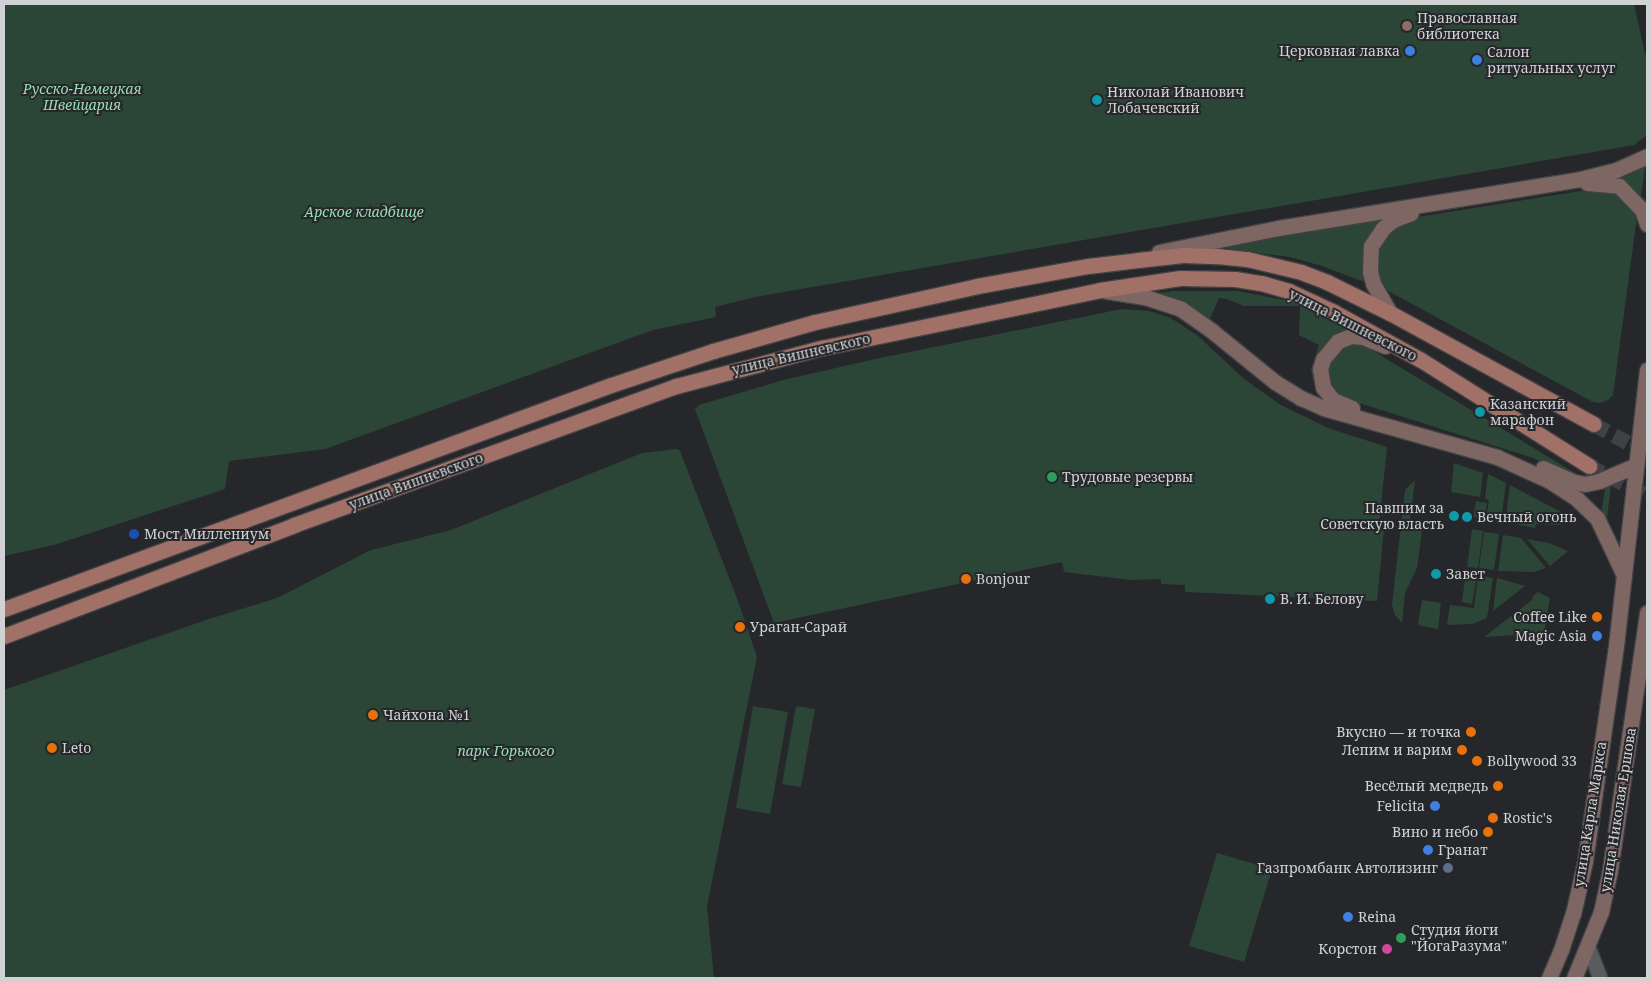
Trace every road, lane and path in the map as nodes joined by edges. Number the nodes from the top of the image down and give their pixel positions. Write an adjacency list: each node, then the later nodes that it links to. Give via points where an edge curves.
1 (1647, 156): 3 (main road, via 1616,170 1580,179 1278,228)
2 (1647, 224): 5 (main road, via 1642,210 1619,186 1596,183 1419,210 1393,220 1371,246 1369,259 1373,283)
3 (1088, 266): 5 (main road, улица Вишневского, via 1183,255 1247,259 1301,272); 12 (main road, улица Вишневского, via 977,286 815,322 713,351 611,385)
4 (1100, 290): 6 (main road, улица Вишневского, via 1180,278 1261,283 1289,291 1334,312); 11 (main road, via 1145,296 1181,309 1275,382 1323,408 1497,457 1548,480 1577,499 1597,518); 14 (main road, улица Вишневского, via 821,348 676,386 294,525)
5 (1390, 313): 8 (main road, улица Вишневского)
6 (1421, 360): 9 (main road, улица Вишневского); 10 (main road, via 1363,337 1351,336 1330,348 1323,359 1320,379 1328,395 1339,404 1500,450 1574,482 1599,481)
7 (1647, 370): 10 (main road)
8 (1594, 424)
9 (1589, 466)
10 (1635, 466): 11 (main road)
11 (1624, 575): 16 (main road, улица Карла Маркса, via 1585,861 1573,914)
12 (4, 609)
13 (1647, 614): 15 (main road, улица Николая Ершова, via 1610,870 1601,912)
14 (4, 636)
15 (1588, 946): 17 (main road); 18 (street)
16 (1549, 978)
17 (1574, 978)
18 (1600, 978)

